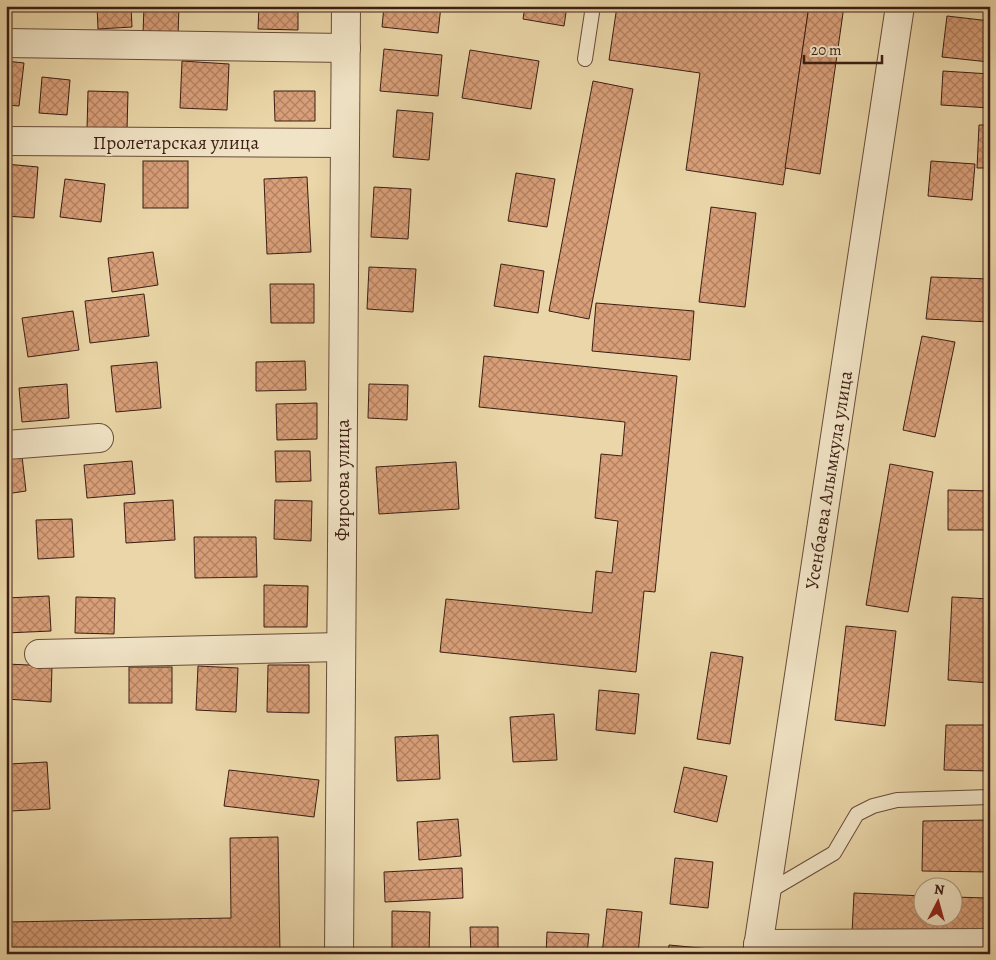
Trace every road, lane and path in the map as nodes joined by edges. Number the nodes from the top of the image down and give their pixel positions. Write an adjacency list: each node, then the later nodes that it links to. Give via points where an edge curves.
1 (346, 6): 5 (street, Фирсова улица)
2 (593, 6): 6 (lane)
3 (900, 6): 14 (street, Усенбаева Алымкула улица)
4 (6, 43): 5 (street)
5 (346, 48): 8 (street, Фирсова улица)
6 (585, 59)
7 (6, 141): 8 (street, Пролетарская улица)
8 (345, 142): 11 (street, Фирсова улица)
9 (99, 438): 10 (street)
10 (6, 445)
11 (341, 647): 12 (street); 17 (street, Фирсова улица)
12 (39, 654)
13 (990, 797): 14 (lane, via 897,800 873,806 857,814 834,853)
14 (766, 893): 16 (street, Усенбаева Алымкула улица)
15 (990, 943): 16 (street)
16 (757, 949)
17 (339, 954)

